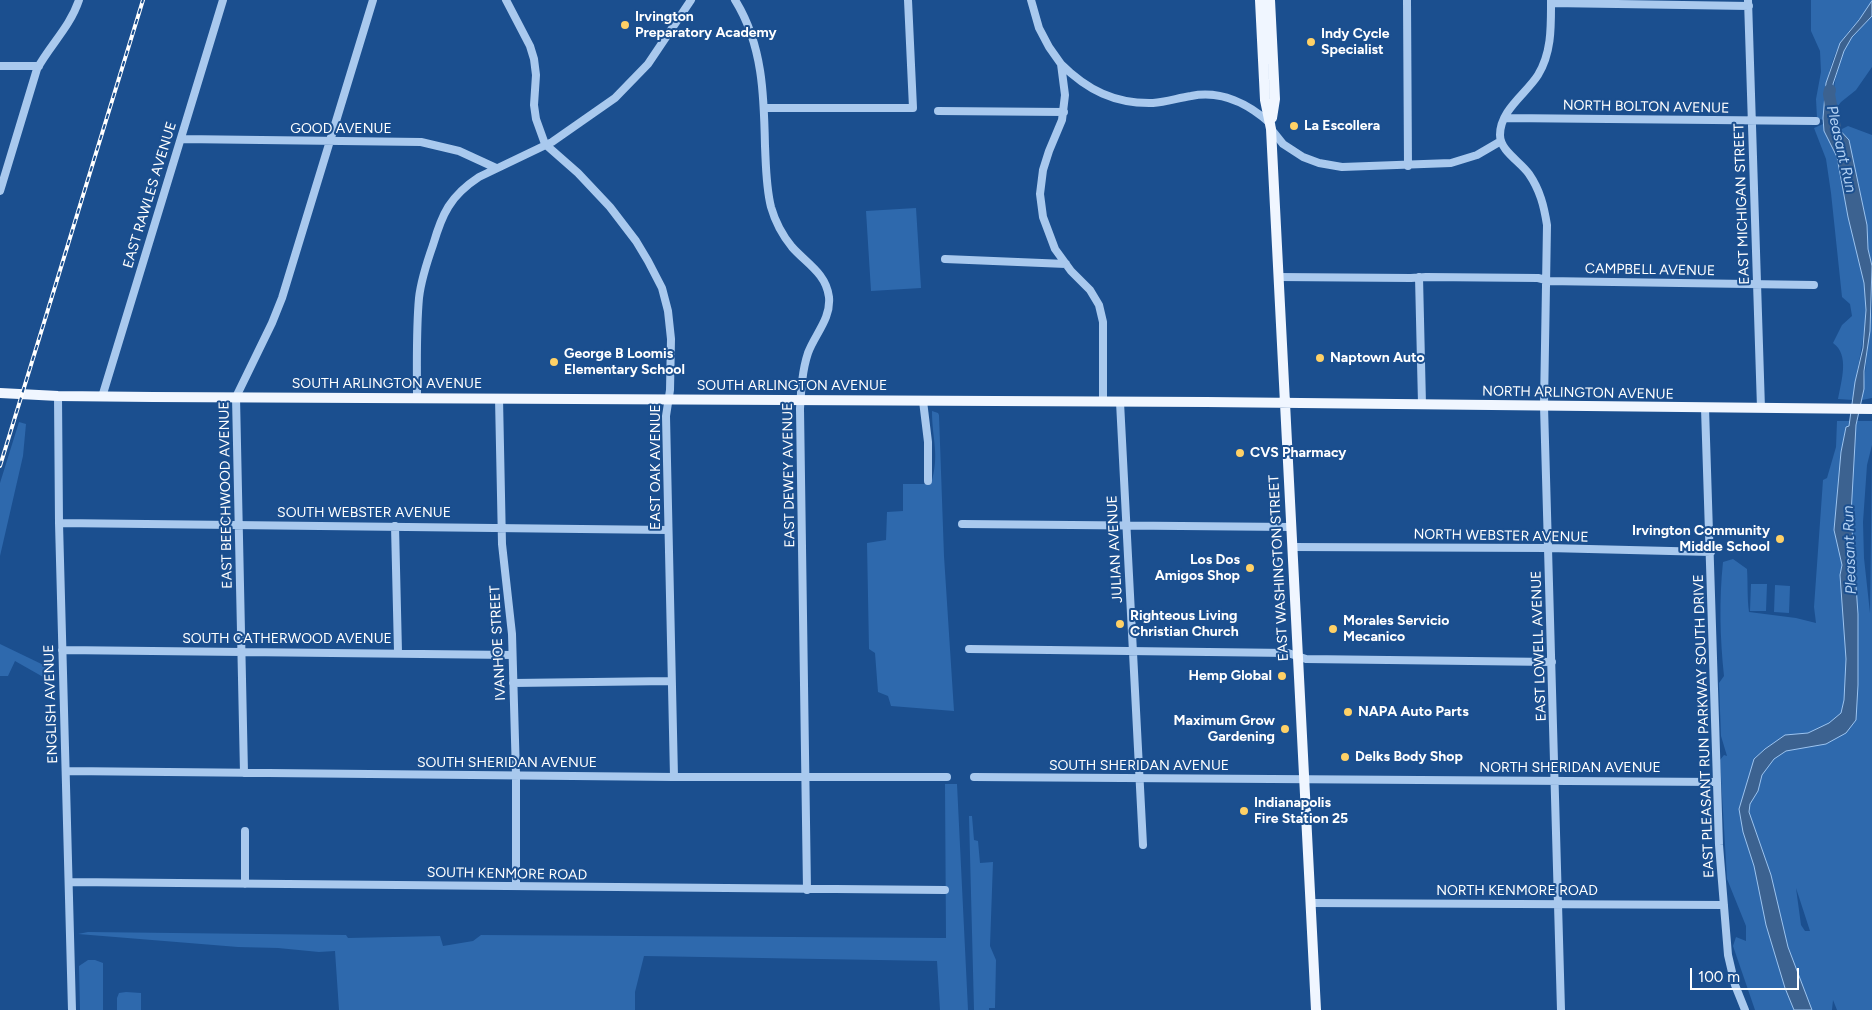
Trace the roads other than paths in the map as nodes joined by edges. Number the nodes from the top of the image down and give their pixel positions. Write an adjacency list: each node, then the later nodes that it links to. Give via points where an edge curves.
1 (79, 0): 16 (street, via 66,28)
2 (223, 0): 24 (street, EAST RAWLES AVENUE)
3 (373, 0): 26 (street, EAST BEECHWOOD AVENUE)
4 (506, 0): 27 (street, EAST OAK AVENUE, via 534,59 534,105)
5 (691, 0): 27 (street, via 658,50 630,84)
6 (735, 0): 17 (street, EAST DEWEY AVENUE, via 755,45)
7 (908, 0): 17 (street, via 913,108)
8 (1031, 0): 14 (street, via 1040,28)
9 (1260, 0): 23 (main road, EAST WASHINGTON STREET, via 1265,100)
10 (1270, 0): 23 (main road, EAST WASHINGTON STREET, via 1275,96)
11 (1407, 0): 28 (street)
12 (1551, 1): 13 (street); 20 (street, via 1550,37 1545,60 1538,76)
13 (1749, 3): 21 (street, EAST MICHIGAN STREET)
14 (1061, 64): 19 (street); 23 (street, via 1084,85 1112,97 1153,103 1194,95 1218,95 1237,101 1260,115)
15 (0, 66): 16 (street)
16 (39, 66): 30 (street)
17 (764, 108): 45 (street, EAST DEWEY AVENUE, via 767,186 772,209 788,242 820,274 828,296 827,316 806,362)
18 (938, 111): 19 (street)
19 (1064, 112): 32 (street, via 1042,170 1040,194 1047,230)
20 (1505, 118): 21 (street, NORTH BOLTON AVENUE); 25 (street)
21 (1752, 121): 22 (street, NORTH BOLTON AVENUE); 36 (street, EAST MICHIGAN STREET)
22 (1816, 121)
23 (1271, 127): 28 (street, via 1278,139 1291,150 1319,164 1346,168); 33 (main road, EAST WASHINGTON STREET)
24 (180, 139): 26 (street, GOOD AVENUE); 40 (street, EAST RAWLES AVENUE)
25 (1500, 140): 28 (street, via 1461,161); 35 (street, EAST LOWELL AVENUE, via 1530,174 1543,203 1547,232)
26 (329, 142): 29 (street, GOOD AVENUE, via 428,143 459,151); 41 (street, EAST BEECHWOOD AVENUE, via 282,298)
27 (546, 146): 29 (street); 44 (street, EAST OAK AVENUE, via 610,206 636,241 659,282 670,325)
28 (1408, 166)
29 (496, 168): 42 (street, via 468,184 449,204 442,217 419,298)
30 (0, 191)
31 (945, 259): 32 (street)
32 (1066, 264): 47 (street, via 1090,290 1101,312)
33 (1278, 277): 34 (street, CAMPBELL AVENUE); 49 (main road, EAST WASHINGTON STREET)
34 (1419, 277): 35 (street, CAMPBELL AVENUE, via 1538,278); 50 (street)
35 (1546, 281): 36 (street, CAMPBELL AVENUE); 51 (street, EAST LOWELL AVENUE)
36 (1757, 284): 37 (street, CAMPBELL AVENUE); 53 (street, EAST MICHIGAN STREET)
37 (1814, 285)
38 (0, 393): 39 (main road, SOUTH ARLINGTON AVENUE)
39 (58, 396): 40 (main road, SOUTH ARLINGTON AVENUE); 56 (street, ENGLISH AVENUE)
40 (102, 397): 41 (main road, SOUTH ARLINGTON AVENUE)
41 (236, 397): 42 (main road, SOUTH ARLINGTON AVENUE); 58 (street, EAST BEECHWOOD AVENUE)
42 (416, 398): 43 (main road, SOUTH ARLINGTON AVENUE)
43 (499, 398): 44 (main road, SOUTH ARLINGTON AVENUE); 61 (street, IVANHOE STREET)
44 (668, 399): 45 (main road, SOUTH ARLINGTON AVENUE); 63 (street, EAST OAK AVENUE)
45 (801, 400): 46 (main road, SOUTH ARLINGTON AVENUE); 81 (street, EAST DEWEY AVENUE)
46 (923, 401): 47 (main road, SOUTH ARLINGTON AVENUE); 55 (street)
47 (1103, 402): 48 (main road, SOUTH ARLINGTON AVENUE)
48 (1120, 402): 49 (main road, SOUTH ARLINGTON AVENUE); 60 (street, JULIAN AVENUE)
49 (1284, 403): 50 (main road, NORTH ARLINGTON AVENUE); 62 (main road, EAST WASHINGTON STREET)
50 (1422, 404): 51 (main road, NORTH ARLINGTON AVENUE)
51 (1544, 406): 52 (main road, NORTH ARLINGTON AVENUE); 65 (street, EAST LOWELL AVENUE)
52 (1706, 408): 53 (main road, NORTH ARLINGTON AVENUE); 66 (street, EAST PLEASANT RUN PARKWAY SOUTH DRIVE)
53 (1761, 408): 54 (main road, NORTH ARLINGTON AVENUE)
54 (1869, 409)
55 (928, 481)
56 (59, 523): 58 (street, SOUTH WEBSTER AVENUE); 68 (street, ENGLISH AVENUE)
57 (962, 524): 60 (street)
58 (239, 525): 59 (street, SOUTH WEBSTER AVENUE); 69 (street, EAST BEECHWOOD AVENUE)
59 (394, 526): 61 (street, SOUTH WEBSTER AVENUE); 70 (street)
60 (1127, 526): 62 (street); 71 (street, JULIAN AVENUE)
61 (502, 527): 63 (street, SOUTH WEBSTER AVENUE); 72 (street, IVANHOE STREET)
62 (1290, 527): 64 (main road, EAST WASHINGTON STREET)
63 (668, 530): 75 (street, EAST OAK AVENUE)
64 (1292, 547): 65 (street, NORTH WEBSTER AVENUE); 73 (main road, EAST WASHINGTON STREET)
65 (1548, 548): 66 (street, NORTH WEBSTER AVENUE); 74 (street, EAST LOWELL AVENUE)
66 (1711, 552): 87 (street, EAST PLEASANT RUN PARKWAY SOUTH DRIVE)
67 (969, 649): 71 (street)
68 (62, 650): 69 (street, SOUTH CATHERWOOD AVENUE); 77 (street, ENGLISH AVENUE)
69 (241, 651): 70 (street, SOUTH CATHERWOOD AVENUE); 78 (street, EAST BEECHWOOD AVENUE)
70 (398, 652): 72 (street, SOUTH CATHERWOOD AVENUE)
71 (1132, 652): 73 (street, via 1285,653); 84 (street, JULIAN AVENUE)
72 (512, 654): 76 (street, IVANHOE STREET)
73 (1297, 656): 74 (street, via 1308,659); 85 (main road, EAST WASHINGTON STREET)
74 (1552, 662): 86 (street, EAST LOWELL AVENUE)
75 (671, 681): 76 (street); 80 (street, EAST OAK AVENUE)
76 (513, 683): 79 (street, IVANHOE STREET)
77 (66, 771): 78 (street, SOUTH SHERIDAN AVENUE); 90 (street, ENGLISH AVENUE)
78 (244, 773): 79 (street, SOUTH SHERIDAN AVENUE)
79 (516, 775): 80 (street, SOUTH SHERIDAN AVENUE); 92 (street, IVANHOE STREET)
80 (674, 776): 81 (street, SOUTH SHERIDAN AVENUE)
81 (807, 776): 82 (street, SOUTH SHERIDAN AVENUE); 93 (street, EAST DEWEY AVENUE)
82 (947, 777)
83 (974, 777): 84 (street, SOUTH SHERIDAN AVENUE)
84 (1140, 778): 85 (street, SOUTH SHERIDAN AVENUE); 89 (street, JULIAN AVENUE)
85 (1303, 779): 86 (street, NORTH SHERIDAN AVENUE); 95 (main road, EAST WASHINGTON STREET)
86 (1555, 781): 87 (street, NORTH SHERIDAN AVENUE); 96 (street, EAST LOWELL AVENUE)
87 (1717, 782): 97 (street, EAST PLEASANT RUN PARKWAY SOUTH DRIVE)
88 (245, 831): 91 (street)
89 (1143, 845)
90 (69, 882): 91 (street, SOUTH KENMORE ROAD); 98 (street, ENGLISH AVENUE)
91 (245, 884): 92 (street, SOUTH KENMORE ROAD)
92 (516, 886): 93 (street, SOUTH KENMORE ROAD)
93 (808, 890): 94 (street, SOUTH KENMORE ROAD)
94 (945, 890)
95 (1310, 903): 96 (street, NORTH KENMORE ROAD); 99 (main road, EAST WASHINGTON STREET)
96 (1559, 904): 97 (street, NORTH KENMORE ROAD); 100 (street, EAST LOWELL AVENUE)
97 (1724, 905): 101 (street, EAST PLEASANT RUN PARKWAY SOUTH DRIVE, via 1730,965)
98 (72, 1010)
99 (1316, 1010)
100 (1561, 1010)
101 (1745, 1010)

